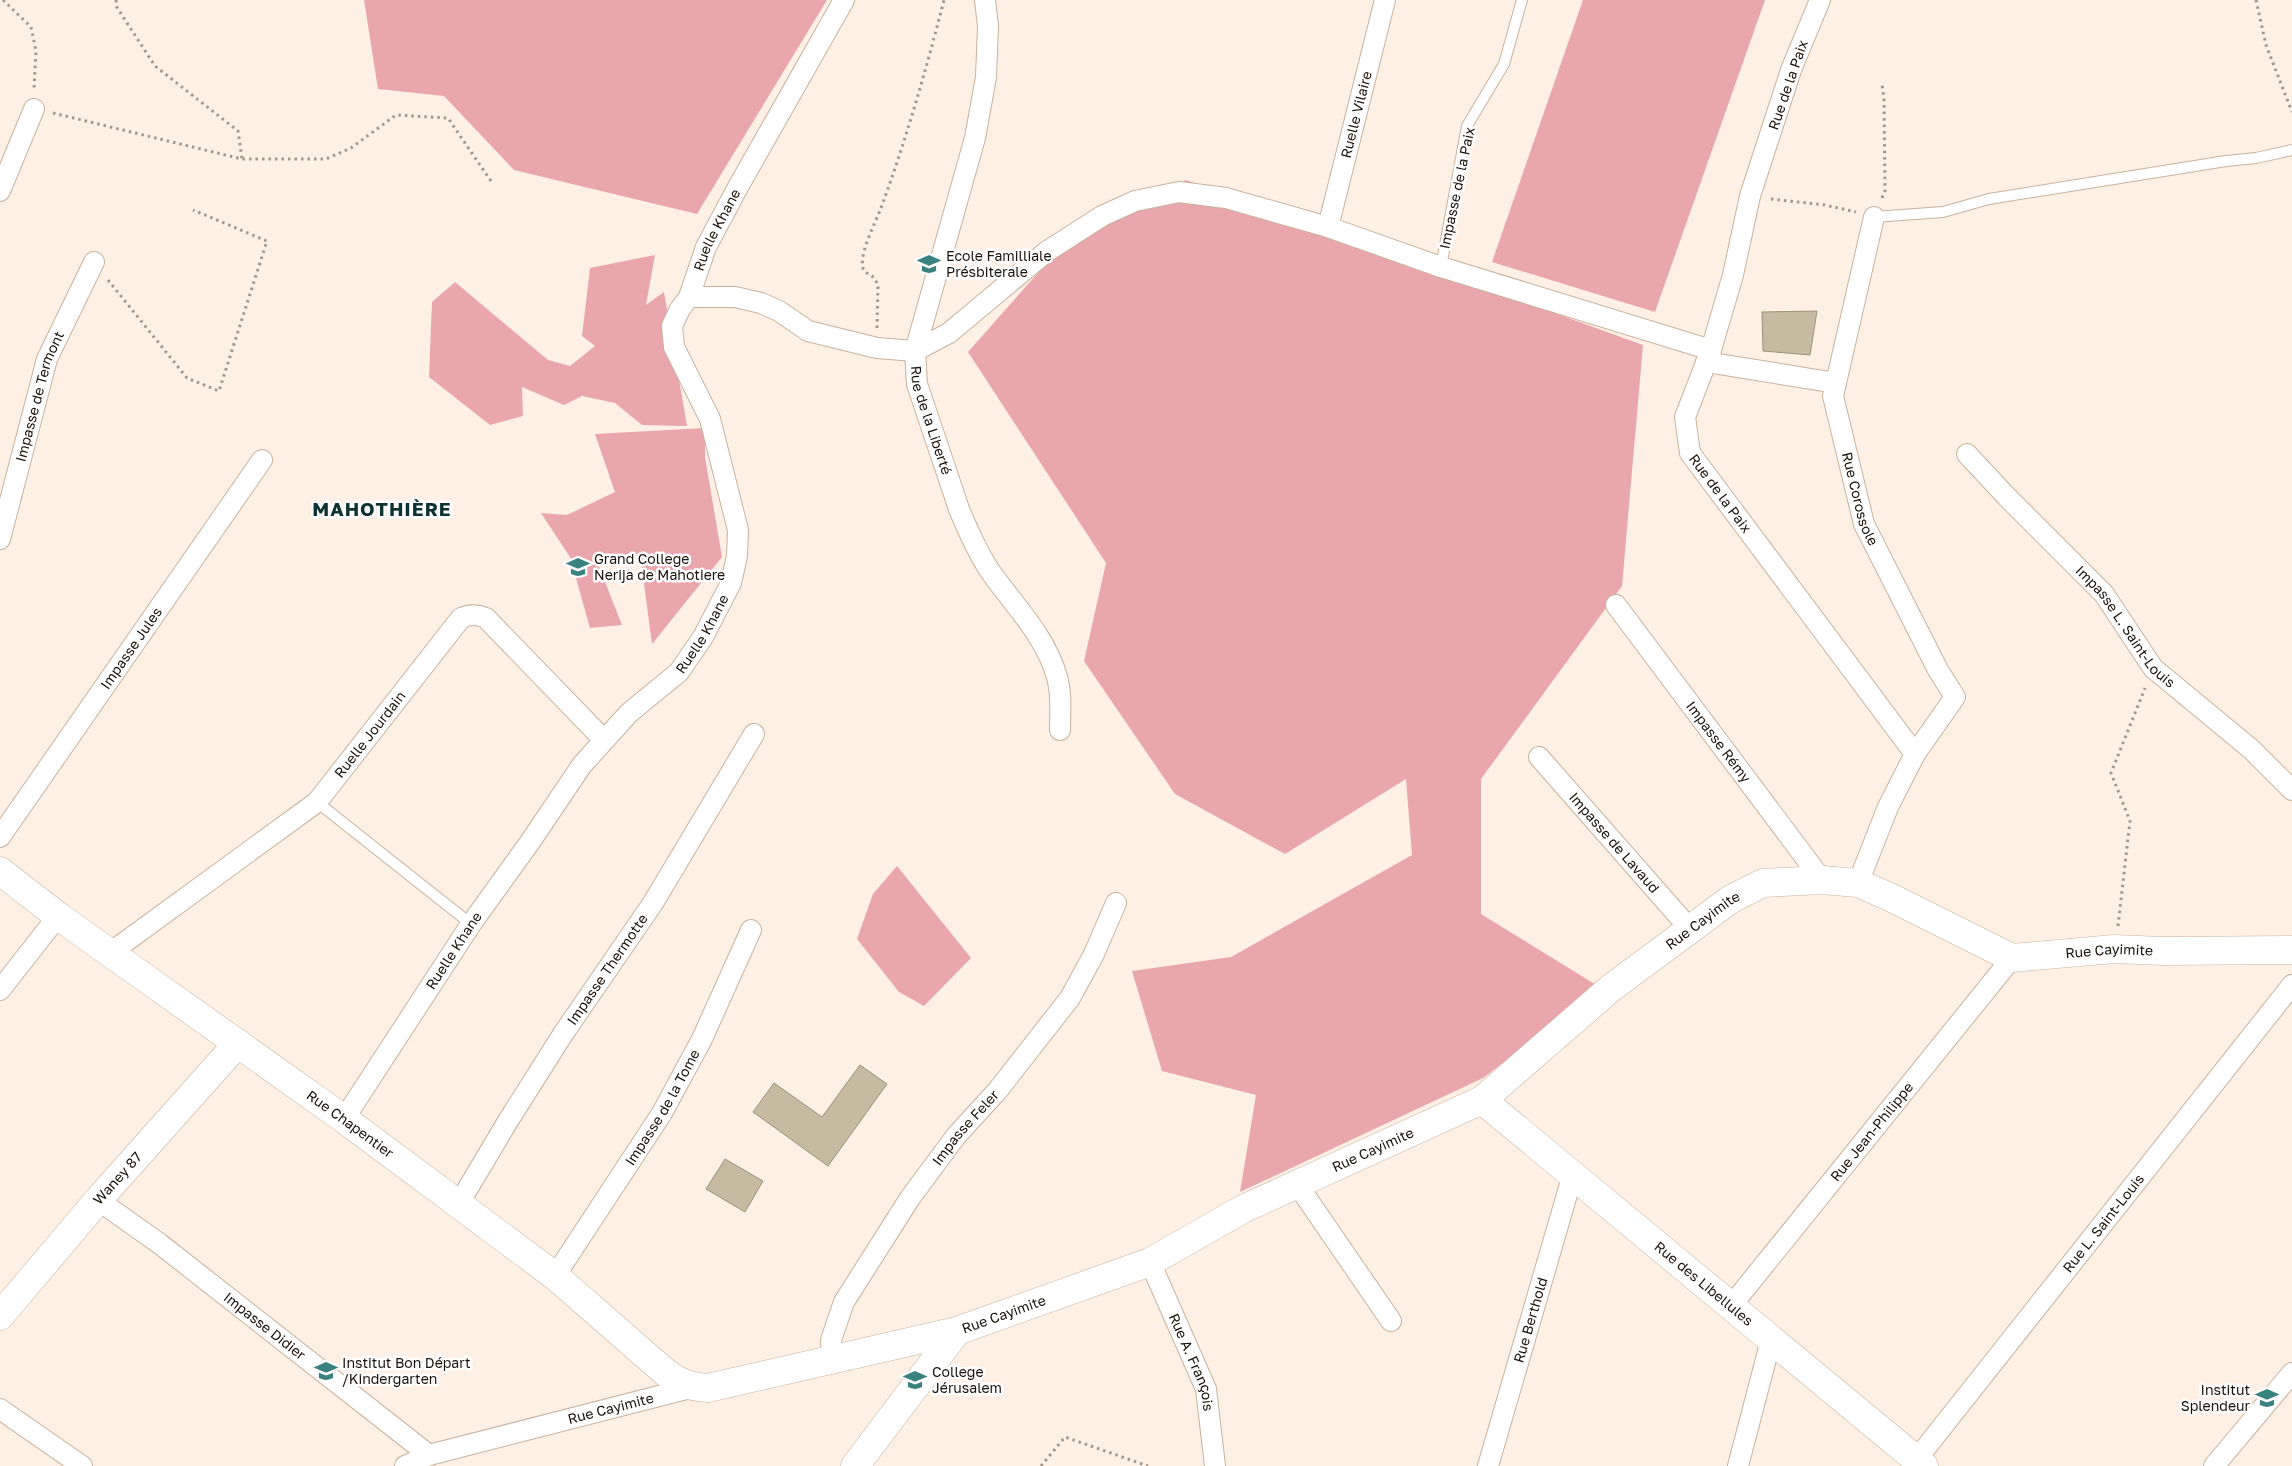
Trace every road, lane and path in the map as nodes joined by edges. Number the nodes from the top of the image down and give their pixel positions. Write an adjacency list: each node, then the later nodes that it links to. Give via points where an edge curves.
1 (3, 0): 11 (path, via 31,27 36,51)
2 (116, 0): 14 (path, via 116,6 155,66 238,131)
3 (844, 0): 23 (street, Ruelle Khane, via 710,239)
4 (944, 0): 24 (path, via 898,160 867,240 861,265 878,284)
5 (1385, 0): 20 (street, Ruelle Vilaire)
6 (1522, 0): 22 (lane, Impasse de la Paix, via 1504,64 1467,126)
7 (1820, 0): 17 (street, Rue de la Paix, via 1791,70)
8 (2256, 0): 12 (path, via 2266,45)
9 (989, 1): 25 (street, Rue de la Liberté, via 986,78 975,138)
10 (1882, 84): 19 (path, via 1885,191)
11 (34, 109): 14 (path); 15 (street)
12 (2292, 112)
13 (2292, 150): 19 (lane, via 1988,199 1943,212)
14 (242, 159): 16 (path, via 326,159 350,148 396,115 448,118)
15 (2, 184)
16 (493, 184)
17 (1750, 196): 19 (path, via 1825,205); 26 (street, Rue de la Paix, via 1733,276)
18 (193, 210): 21 (path, via 267,241 219,391 187,378)
19 (1874, 217): 27 (street, Rue Corossole)
20 (1328, 227): 22 (street); 25 (street, via 1226,198 1179,192 1135,201 1102,216 1046,252 950,333)
21 (94, 262): 30 (street, Impasse de Termont, via 47,359)
22 (1441, 267): 26 (street)
23 (689, 297): 24 (street, via 735,297 761,303 808,331); 35 (street, Ruelle Khane, via 672,326 674,347 710,419 738,530 737,556 731,583 703,637 679,672 629,713)
24 (877, 348): 25 (street)
25 (915, 351): 33 (street, Rue de la Liberté, via 917,384 964,522 991,572 1039,638 1052,662 1060,696)
26 (1709, 356): 27 (street); 36 (street, Rue de la Paix, via 1685,417 1690,453)
27 (1836, 382): 36 (street, Rue Corossole, via 1833,396 1864,524 1955,697)
28 (1967, 454): 32 (street, Impasse L. Saint-Louis, via 2104,594)
29 (262, 460): 40 (street, Impasse Jules)
30 (0, 539)
31 (1616, 605): 42 (street, Impasse Rémy)
32 (2153, 668): 38 (street, Impasse L. Saint-Louis, via 2251,749); 49 (path, via 2111,773 2130,821)
33 (1060, 730)
34 (754, 734): 61 (street, Impasse Thermotte, via 653,903 563,1034)
35 (604, 740): 39 (street, Ruelle Jourdain, via 486,618 467,615 461,618); 46 (street, Ruelle Khane, via 582,765)
36 (1915, 754): 43 (street, via 1888,806)
37 (1539, 757): 47 (street, Impasse de Lavaud)
38 (2292, 790)
39 (318, 802): 46 (lane); 51 (street, Ruelle Jourdain)
40 (0, 837)
41 (0, 871): 45 (street, Rue Chapentier)
42 (1822, 880): 43 (street, Rue Cayimite); 47 (street, Rue Cayimite, via 1763,883 1731,899)
43 (1858, 883): 52 (street, Rue Cayimite)
44 (1116, 903): 69 (street, Impasse Feler, via 1070,998 998,1090 956,1136 910,1198 844,1302 831,1340)
45 (58, 916): 51 (street, Rue Chapentier); 54 (street)
46 (471, 924): 57 (street, Ruelle Khane)
47 (1690, 929): 56 (street, Rue Cayimite, via 1611,988)
48 (752, 930): 63 (street, Impasse de la Tome, via 702,1038 662,1113)
49 (2114, 949): 50 (street, Rue Cayimite); 52 (street, Rue Cayimite)
50 (2292, 950)
51 (110, 953): 55 (street, Rue Chapentier)
52 (2012, 958): 64 (street, Rue Jean-Philippe)
53 (2292, 985): 74 (street, Rue L. Saint-Louis)
54 (0, 990)
55 (238, 1043): 57 (street, Rue Chapentier); 60 (street, Waney 87)
56 (1482, 1100): 58 (street, Rue des Libellules); 59 (street, Rue Cayimite)
57 (344, 1120): 61 (street, Rue Chapentier)
58 (1573, 1174): 64 (street, Rue des Libellules); 81 (street, Rue Berthold)
59 (1297, 1184): 62 (street, Rue Cayimite, via 1243,1209); 66 (street)
60 (98, 1200): 65 (street, Waney 87); 73 (street, Impasse Didier, via 160,1244)
61 (458, 1205): 63 (street, Rue Chapentier)
62 (1150, 1262): 67 (street, Rue Cayimite); 80 (street, Rue A. François, via 1206,1389)
63 (555, 1276): 71 (street, Rue Chapentier, via 665,1372)
64 (1731, 1306): 68 (street, Rue des Libellules)
65 (0, 1316)
66 (1391, 1320)
67 (957, 1331): 69 (street, Rue Cayimite); 77 (street)
68 (1771, 1340): 74 (street, Rue des Libellules); 82 (street)
69 (832, 1358): 71 (street, Rue Cayimite, via 708,1388)
70 (2292, 1373): 83 (street)
71 (694, 1387): 73 (street, Rue Cayimite)
72 (0, 1409): 75 (street)
73 (429, 1455): 76 (street, Rue Cayimite)
74 (1920, 1463)
75 (82, 1466)
76 (405, 1466)
77 (855, 1466)
78 (1041, 1466): 79 (path, via 1065,1437)
79 (1148, 1466)
80 (1215, 1466)
81 (1488, 1466)
82 (1738, 1466)
83 (2214, 1466)

